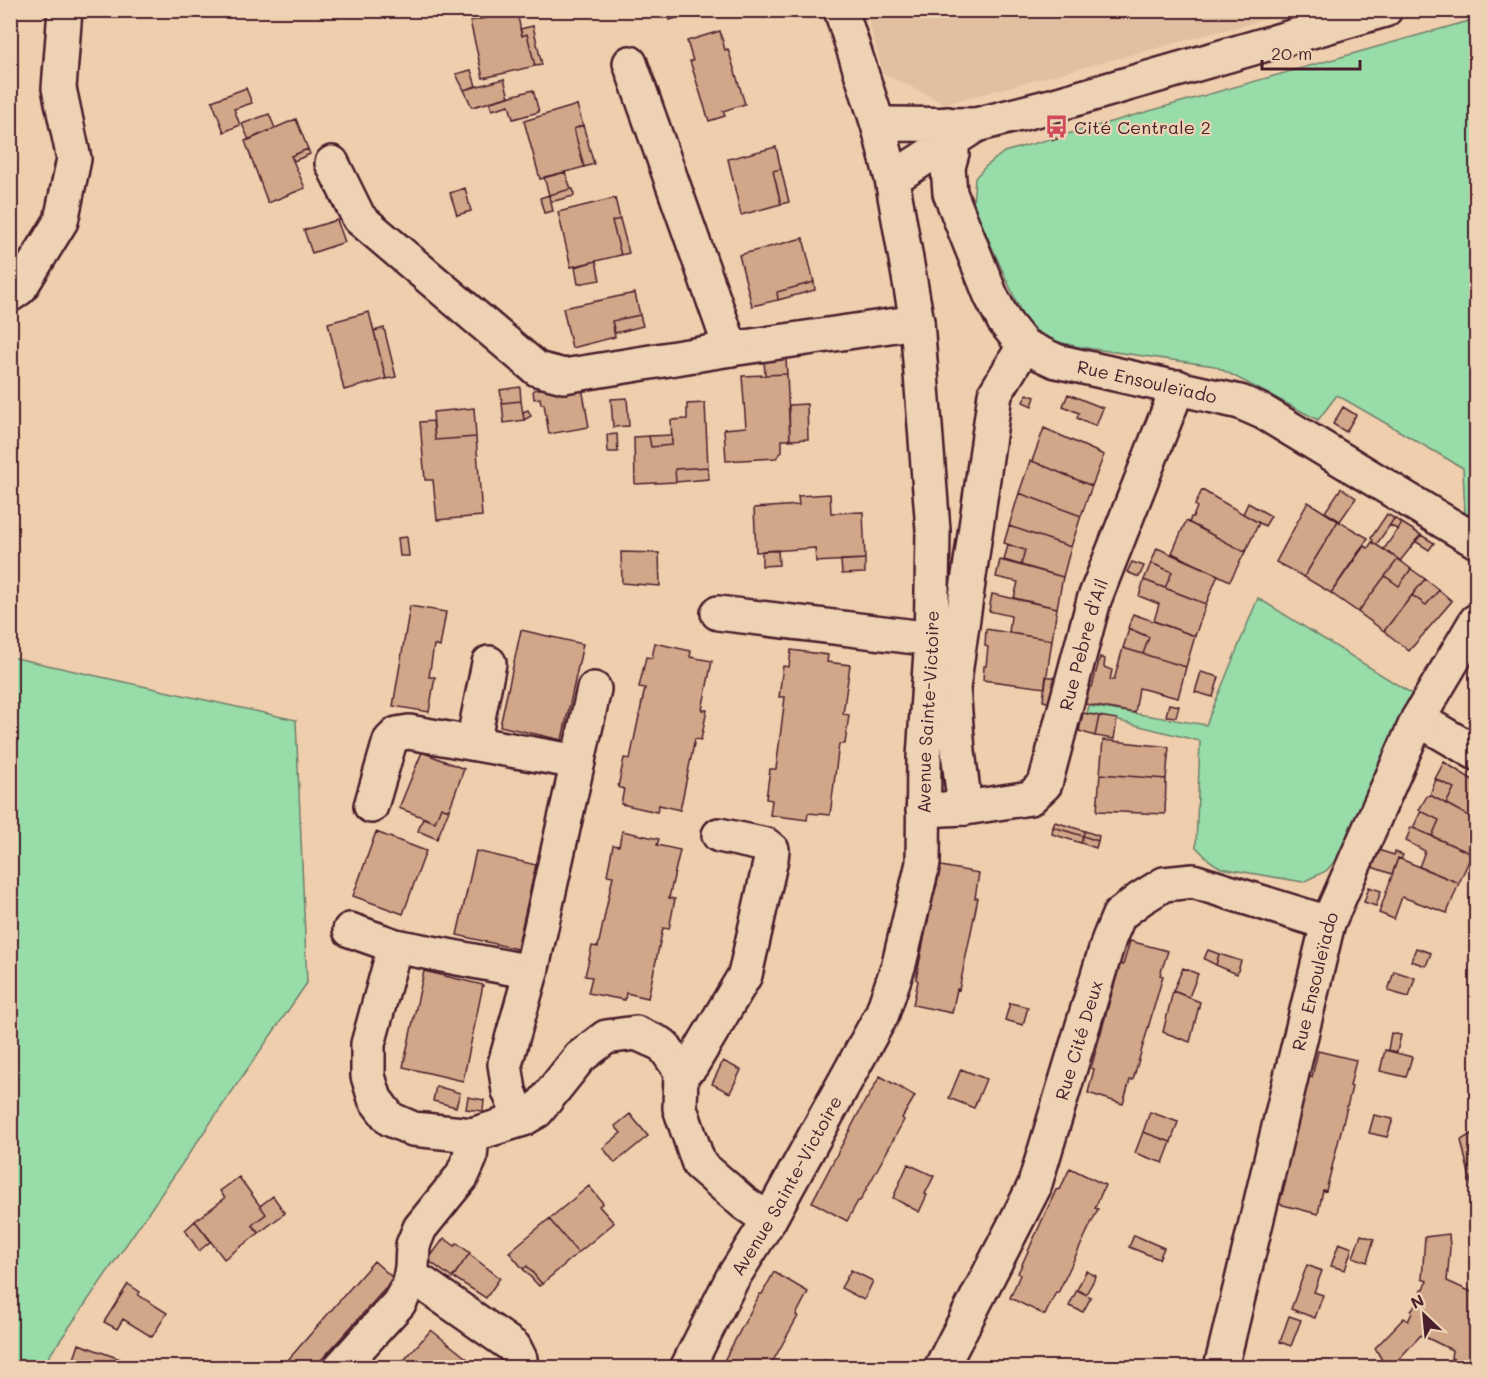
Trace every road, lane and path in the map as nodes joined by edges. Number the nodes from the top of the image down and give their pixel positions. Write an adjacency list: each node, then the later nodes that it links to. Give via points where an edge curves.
1 (65, 10): 9 (street, via 59,88 74,159 61,221 20,288)
2 (841, 10): 5 (street, Avenue Sainte-Victoire)
3 (1385, 10): 6 (street)
4 (630, 63): 12 (street)
5 (879, 128): 6 (street, via 891,123); 8 (street, Avenue Sainte-Victoire)
6 (958, 130): 8 (street); 11 (street, Rue Ensouleïado, via 948,167 950,193 1004,321)
7 (332, 163): 12 (street, via 359,218 537,369 564,376)
8 (892, 179): 10 (street, Avenue Sainte-Victoire)
9 (10, 295)
10 (917, 322): 12 (street); 17 (street, Avenue Sainte-Victoire, via 933,530)
11 (1024, 346): 13 (street, Rue Ensouleïado, via 1056,361); 25 (street, via 995,394 953,687)
12 (731, 349)
13 (1178, 387): 14 (street, Rue Ensouleïado, via 1240,402 1263,412); 25 (street, Rue Pebre d'Ail, via 1094,600 1046,784 1030,798)
14 (1476, 541)
15 (718, 613): 17 (street)
16 (1476, 621): 20 (street, Rue Ensouleïado)
17 (932, 639): 26 (street, Avenue Sainte-Victoire)
18 (489, 663): 21 (street)
19 (594, 689): 23 (street)
20 (1418, 720): 22 (street); 28 (street, Rue Ensouleïado)
21 (473, 743): 23 (street); 24 (street, via 409,732 397,734 390,741)
22 (1476, 753)
23 (578, 762): 31 (street)
24 (370, 806)
25 (965, 808): 26 (street, Rue Pebre d'Ail)
26 (923, 810): 35 (street, Avenue Sainte-Victoire, via 923,863 882,1014)
27 (719, 835): 32 (street, via 766,845 772,850 771,859 745,975 691,1066)
28 (1328, 923): 40 (street, Rue Cité Deux, via 1193,881 1164,884 1119,915 1034,1188); 41 (street, Rue Ensouleïado)
29 (350, 930): 30 (street)
30 (394, 946): 31 (street); 34 (street, via 368,1044 368,1076 375,1099 390,1119 413,1129)
31 (531, 972): 33 (street, via 506,1064 509,1091)
32 (681, 1071): 33 (street, via 663,1045 636,1033 606,1037 580,1057 537,1111); 35 (street, via 680,1108 699,1164)
33 (523, 1119): 34 (street)
34 (472, 1135): 36 (street, via 470,1158 462,1176 420,1228 413,1245)
35 (769, 1220): 39 (street, Avenue Sainte-Victoire, via 732,1279)
36 (410, 1278): 37 (street, via 399,1302); 38 (street, via 514,1347 520,1359)
37 (340, 1368)
38 (517, 1368)
39 (687, 1368)
40 (941, 1368)
41 (1221, 1368)

